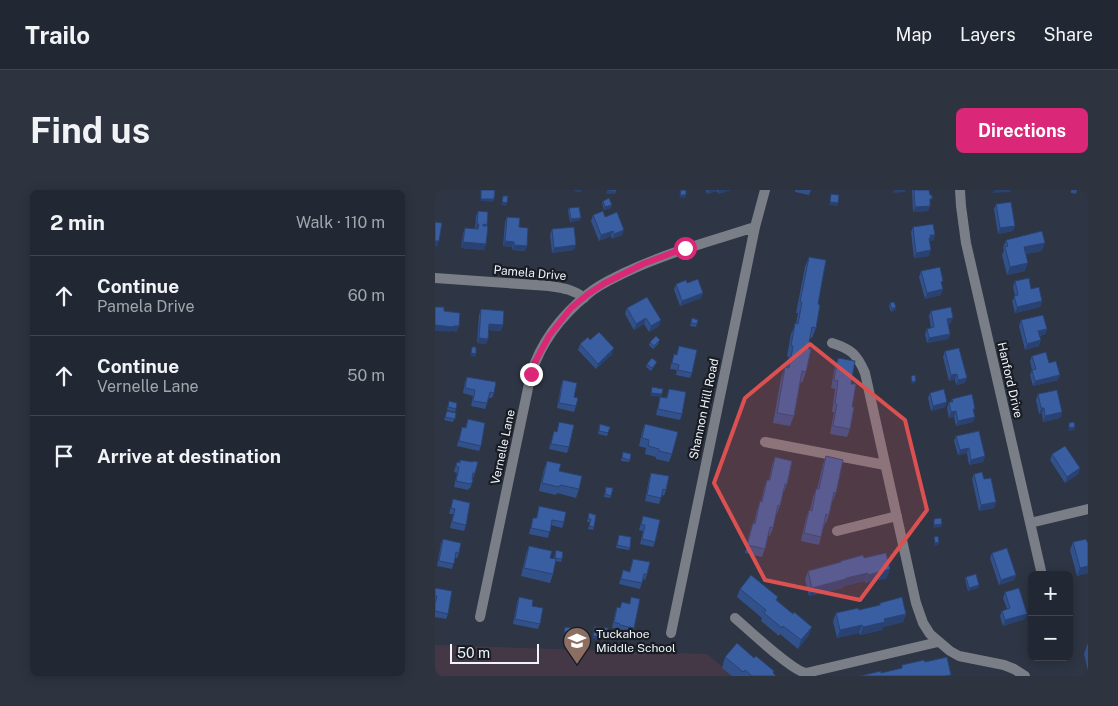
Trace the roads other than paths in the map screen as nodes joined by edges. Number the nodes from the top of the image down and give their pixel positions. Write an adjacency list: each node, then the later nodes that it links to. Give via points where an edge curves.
1 (765, 190): 3 (street, Shannon Hill Road)
2 (960, 190): 11 (street, Hanford Drive, via 966,243)
3 (755, 227): 5 (street, via 643,264); 16 (street, Shannon Hill Road)
4 (435, 278): 5 (street, Pamela Drive, via 567,288)
5 (583, 298): 14 (street, Vernelle Lane, via 549,336 532,369)
6 (832, 343): 8 (street, via 847,348 861,362)
7 (765, 442): 8 (street)
8 (885, 465): 10 (street)
9 (1088, 509): 11 (street)
10 (897, 516): 12 (street); 17 (street, via 915,603 923,623)
11 (1030, 523): 13 (street, Hanford Drive)
12 (837, 531)
13 (1042, 571)
14 (480, 617)
15 (735, 618): 17 (street, via 789,664 806,673)
16 (671, 633)
17 (938, 642): 18 (street, via 959,656 1004,665)
18 (1025, 676)

